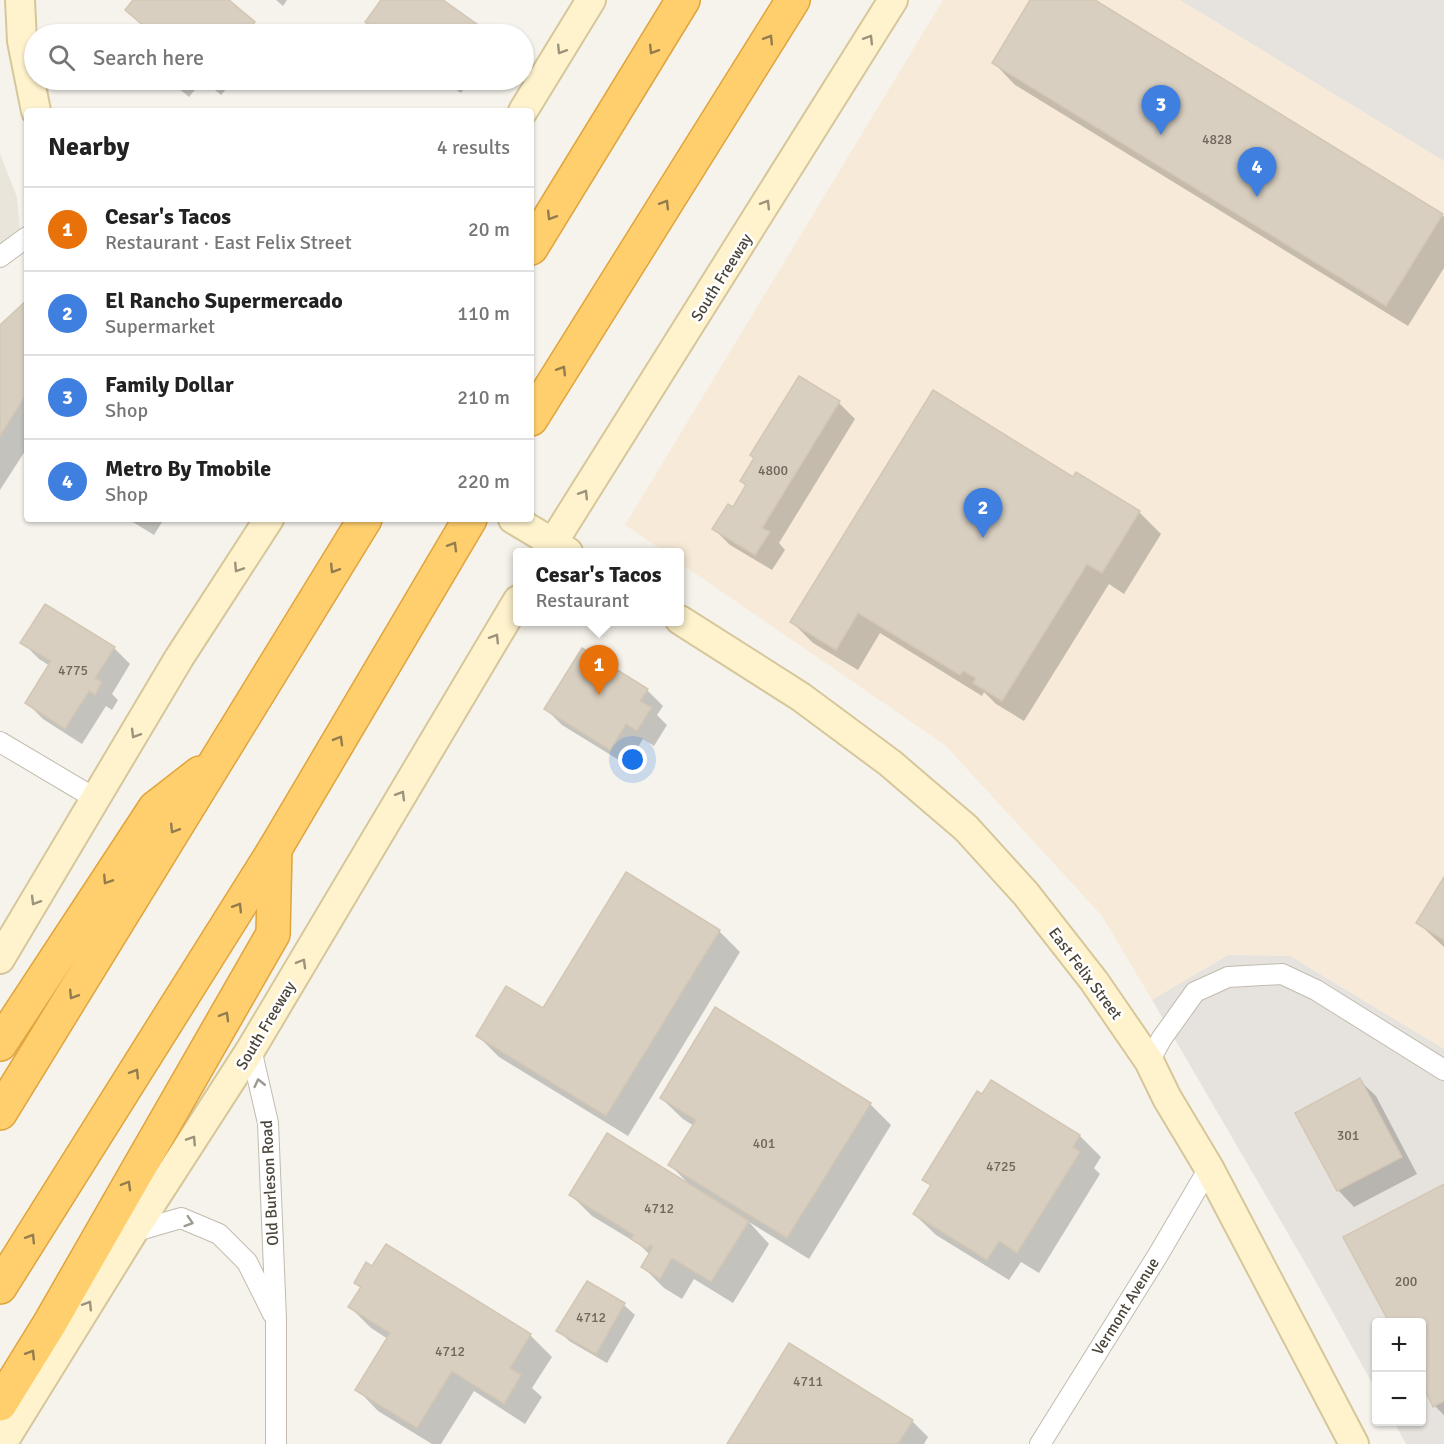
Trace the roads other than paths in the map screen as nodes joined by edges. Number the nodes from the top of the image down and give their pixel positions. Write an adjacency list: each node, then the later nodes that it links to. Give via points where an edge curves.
1 (20, 0): 6 (main road)
2 (591, 0): 9 (main road, one-way to 9)
3 (683, 0): 11 (highway, one-way to 11)
4 (793, 0): 13 (highway, one-way to 4)
5 (893, 0): 19 (main road, South Freeway, one-way to 5)
6 (24, 51)
7 (32, 90): 8 (main road)
8 (35, 108)
9 (525, 108)
10 (24, 239): 12 (street)
11 (534, 243)
12 (0, 257)
13 (534, 414)
14 (267, 522): 24 (main road, one-way to 24)
15 (363, 522): 23 (highway, one-way to 23)
16 (468, 522): 25 (highway, one-way to 16)
17 (517, 522): 18 (main road)
18 (553, 548)
19 (557, 548)
20 (513, 608): 28 (main road, South Freeway, one-way to 20)
21 (684, 623): 29 (main road, East Felix Street, via 801,698 890,763 966,828 1026,894 1094,981)
22 (0, 742): 24 (street)
23 (216, 761): 27 (highway, one-way to 27, via 155,808); 31 (highway, one-way to 31)
24 (96, 799): 26 (main road, one-way to 26)
25 (275, 849): 34 (highway, one-way to 25); 36 (highway, one-way to 25, via 273,934)
26 (0, 959)
27 (0, 1044)
28 (251, 1049): 33 (main road, South Freeway, one-way to 28); 35 (street, Old Burleson Road, one-way to 28, via 268,1123)
29 (1149, 1061): 30 (street, via 1195,992 1228,977 1282,974 1316,990); 32 (main road, East Felix Street)
30 (1444, 1070)
31 (0, 1113)
32 (1209, 1168): 39 (street, Vermont Avenue); 40 (main road, East Felix Street)
33 (133, 1232): 35 (street, Old Burleson Road, one-way to 35, via 181,1218 219,1234 247,1262); 37 (main road, South Freeway, one-way to 33)
34 (0, 1287)
35 (276, 1319): 38 (street, Old Burleson Road)
36 (0, 1404)
37 (2, 1444)
38 (276, 1444)
39 (1040, 1444)
40 (1354, 1444)

